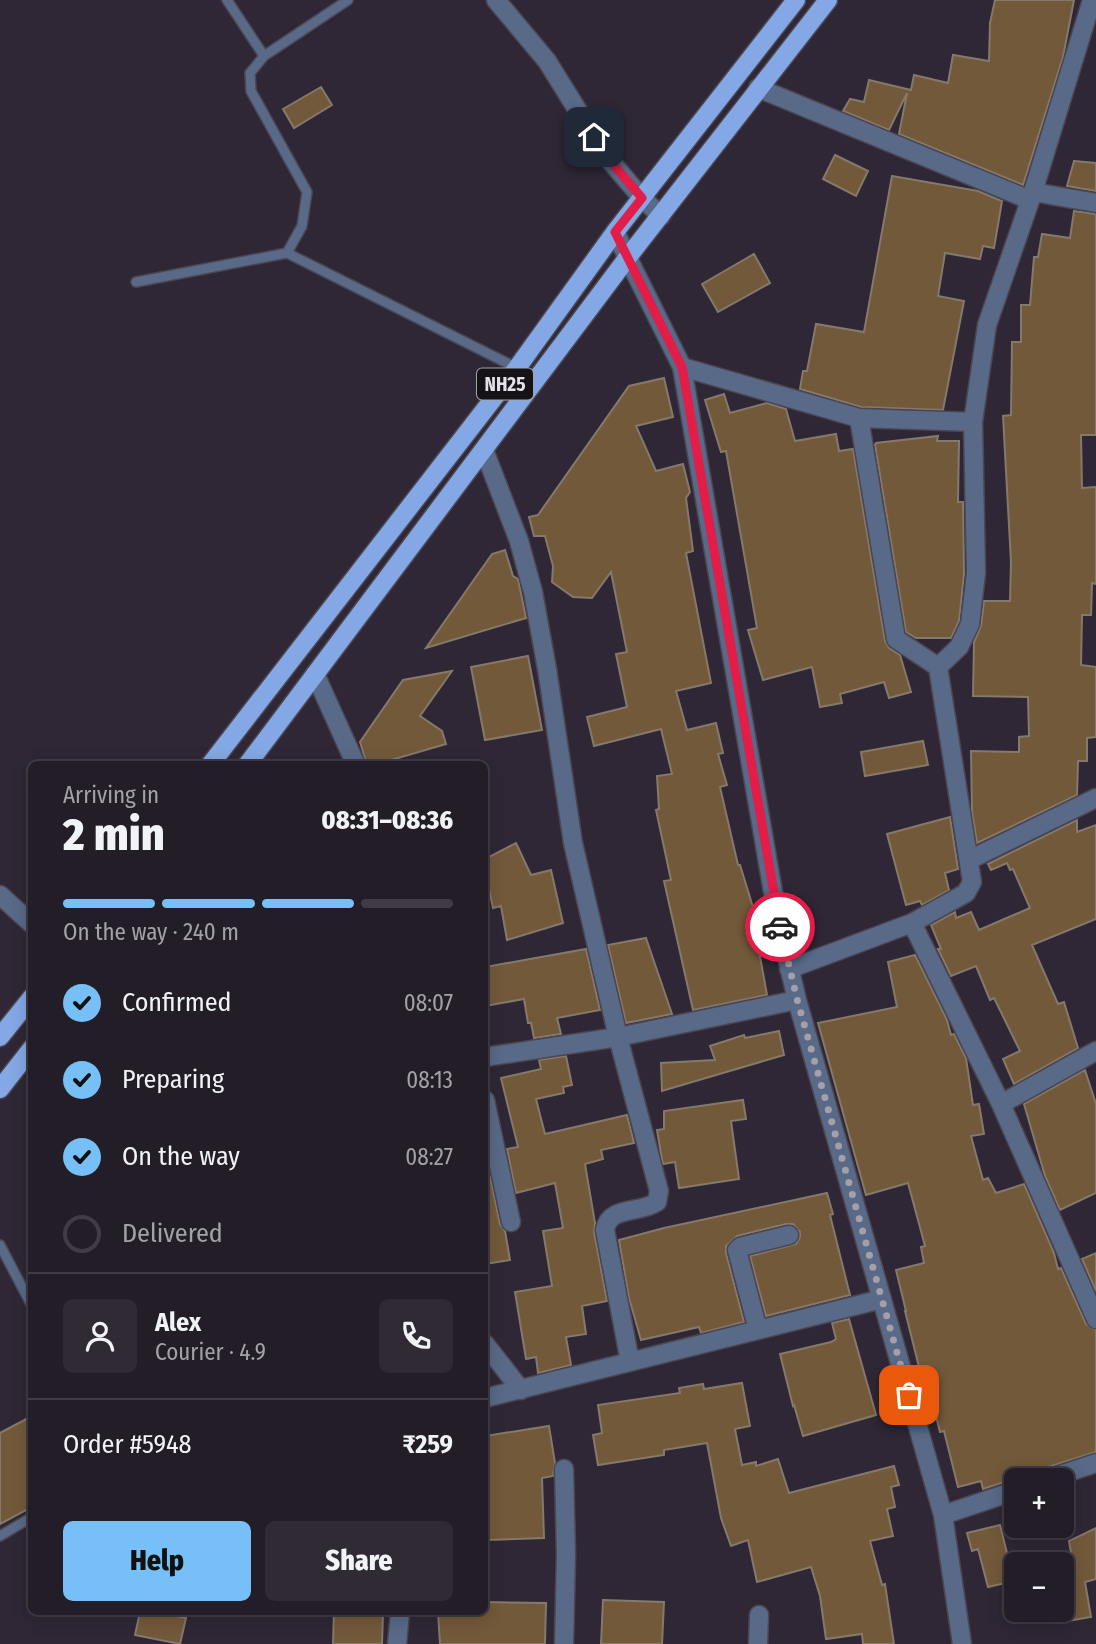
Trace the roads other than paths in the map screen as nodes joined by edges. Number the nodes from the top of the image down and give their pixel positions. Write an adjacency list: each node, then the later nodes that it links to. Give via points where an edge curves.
1 (227, 0): 7 (lane)
2 (348, 0): 7 (lane)
3 (496, 0): 10 (street, via 547,61 606,156)
4 (796, 0): 10 (main road, NH25)
5 (828, 0): 8 (main road, NH25)
6 (1092, 0): 9 (street)
7 (264, 56): 14 (lane, via 250,72 251,91 307,192 302,226)
8 (758, 88): 9 (street); 12 (main road, NH25)
9 (1031, 196): 11 (street); 20 (street, via 987,325)
10 (642, 198): 12 (street); 13 (main road, NH25)
11 (1096, 203)
12 (661, 216): 15 (main road, NH25)
13 (615, 232): 15 (street); 18 (main road, NH25)
14 (287, 253): 16 (lane); 18 (lane)
15 (628, 257): 17 (street); 21 (main road, NH25)
16 (136, 282)
17 (682, 367): 19 (street); 32 (street)
18 (517, 368): 24 (main road, NH25)
19 (859, 418): 20 (street); 22 (street, via 896,639)
20 (973, 422): 22 (street, via 976,573 970,624 959,648)
21 (484, 450): 23 (main road, NH25); 36 (street, via 533,592 573,843)
22 (938, 667): 28 (street)
23 (315, 674): 25 (main road, NH25); 26 (street)
24 (213, 761)
25 (250, 761)
26 (354, 761)
27 (1096, 798): 28 (street)
28 (968, 860): 31 (street, via 972,882 966,893)
29 (0, 895): 30 (street)
30 (28, 920)
31 (912, 923): 32 (street); 41 (street)
32 (789, 969): 33 (street)
33 (797, 999): 36 (street); 47 (street)
34 (28, 1001): 35 (main road)
35 (0, 1037)
36 (618, 1037): 39 (street); 51 (street, via 659,1191 657,1202 649,1208 614,1214 606,1222)
37 (1096, 1051): 41 (street)
38 (28, 1053): 40 (main road)
39 (488, 1057)
40 (0, 1089)
41 (1001, 1104): 48 (street)
42 (488, 1114): 43 (street)
43 (511, 1222)
44 (789, 1235): 49 (street, via 737,1250)
45 (0, 1245): 46 (lane)
46 (28, 1298)
47 (882, 1299): 49 (street); 58 (street)
48 (1096, 1319)
49 (758, 1330): 51 (street)
50 (488, 1348): 52 (street)
51 (630, 1363): 52 (street)
52 (521, 1390): 53 (street)
53 (488, 1397)
54 (1096, 1463): 56 (street)
55 (564, 1469): 64 (street)
56 (1074, 1470)
57 (1004, 1494): 58 (street)
58 (943, 1515): 66 (street)
59 (28, 1519): 60 (lane)
60 (0, 1536)
61 (400, 1615): 63 (street)
62 (759, 1615): 65 (street)
63 (397, 1644)
64 (564, 1644)
65 (758, 1644)
66 (962, 1644)

